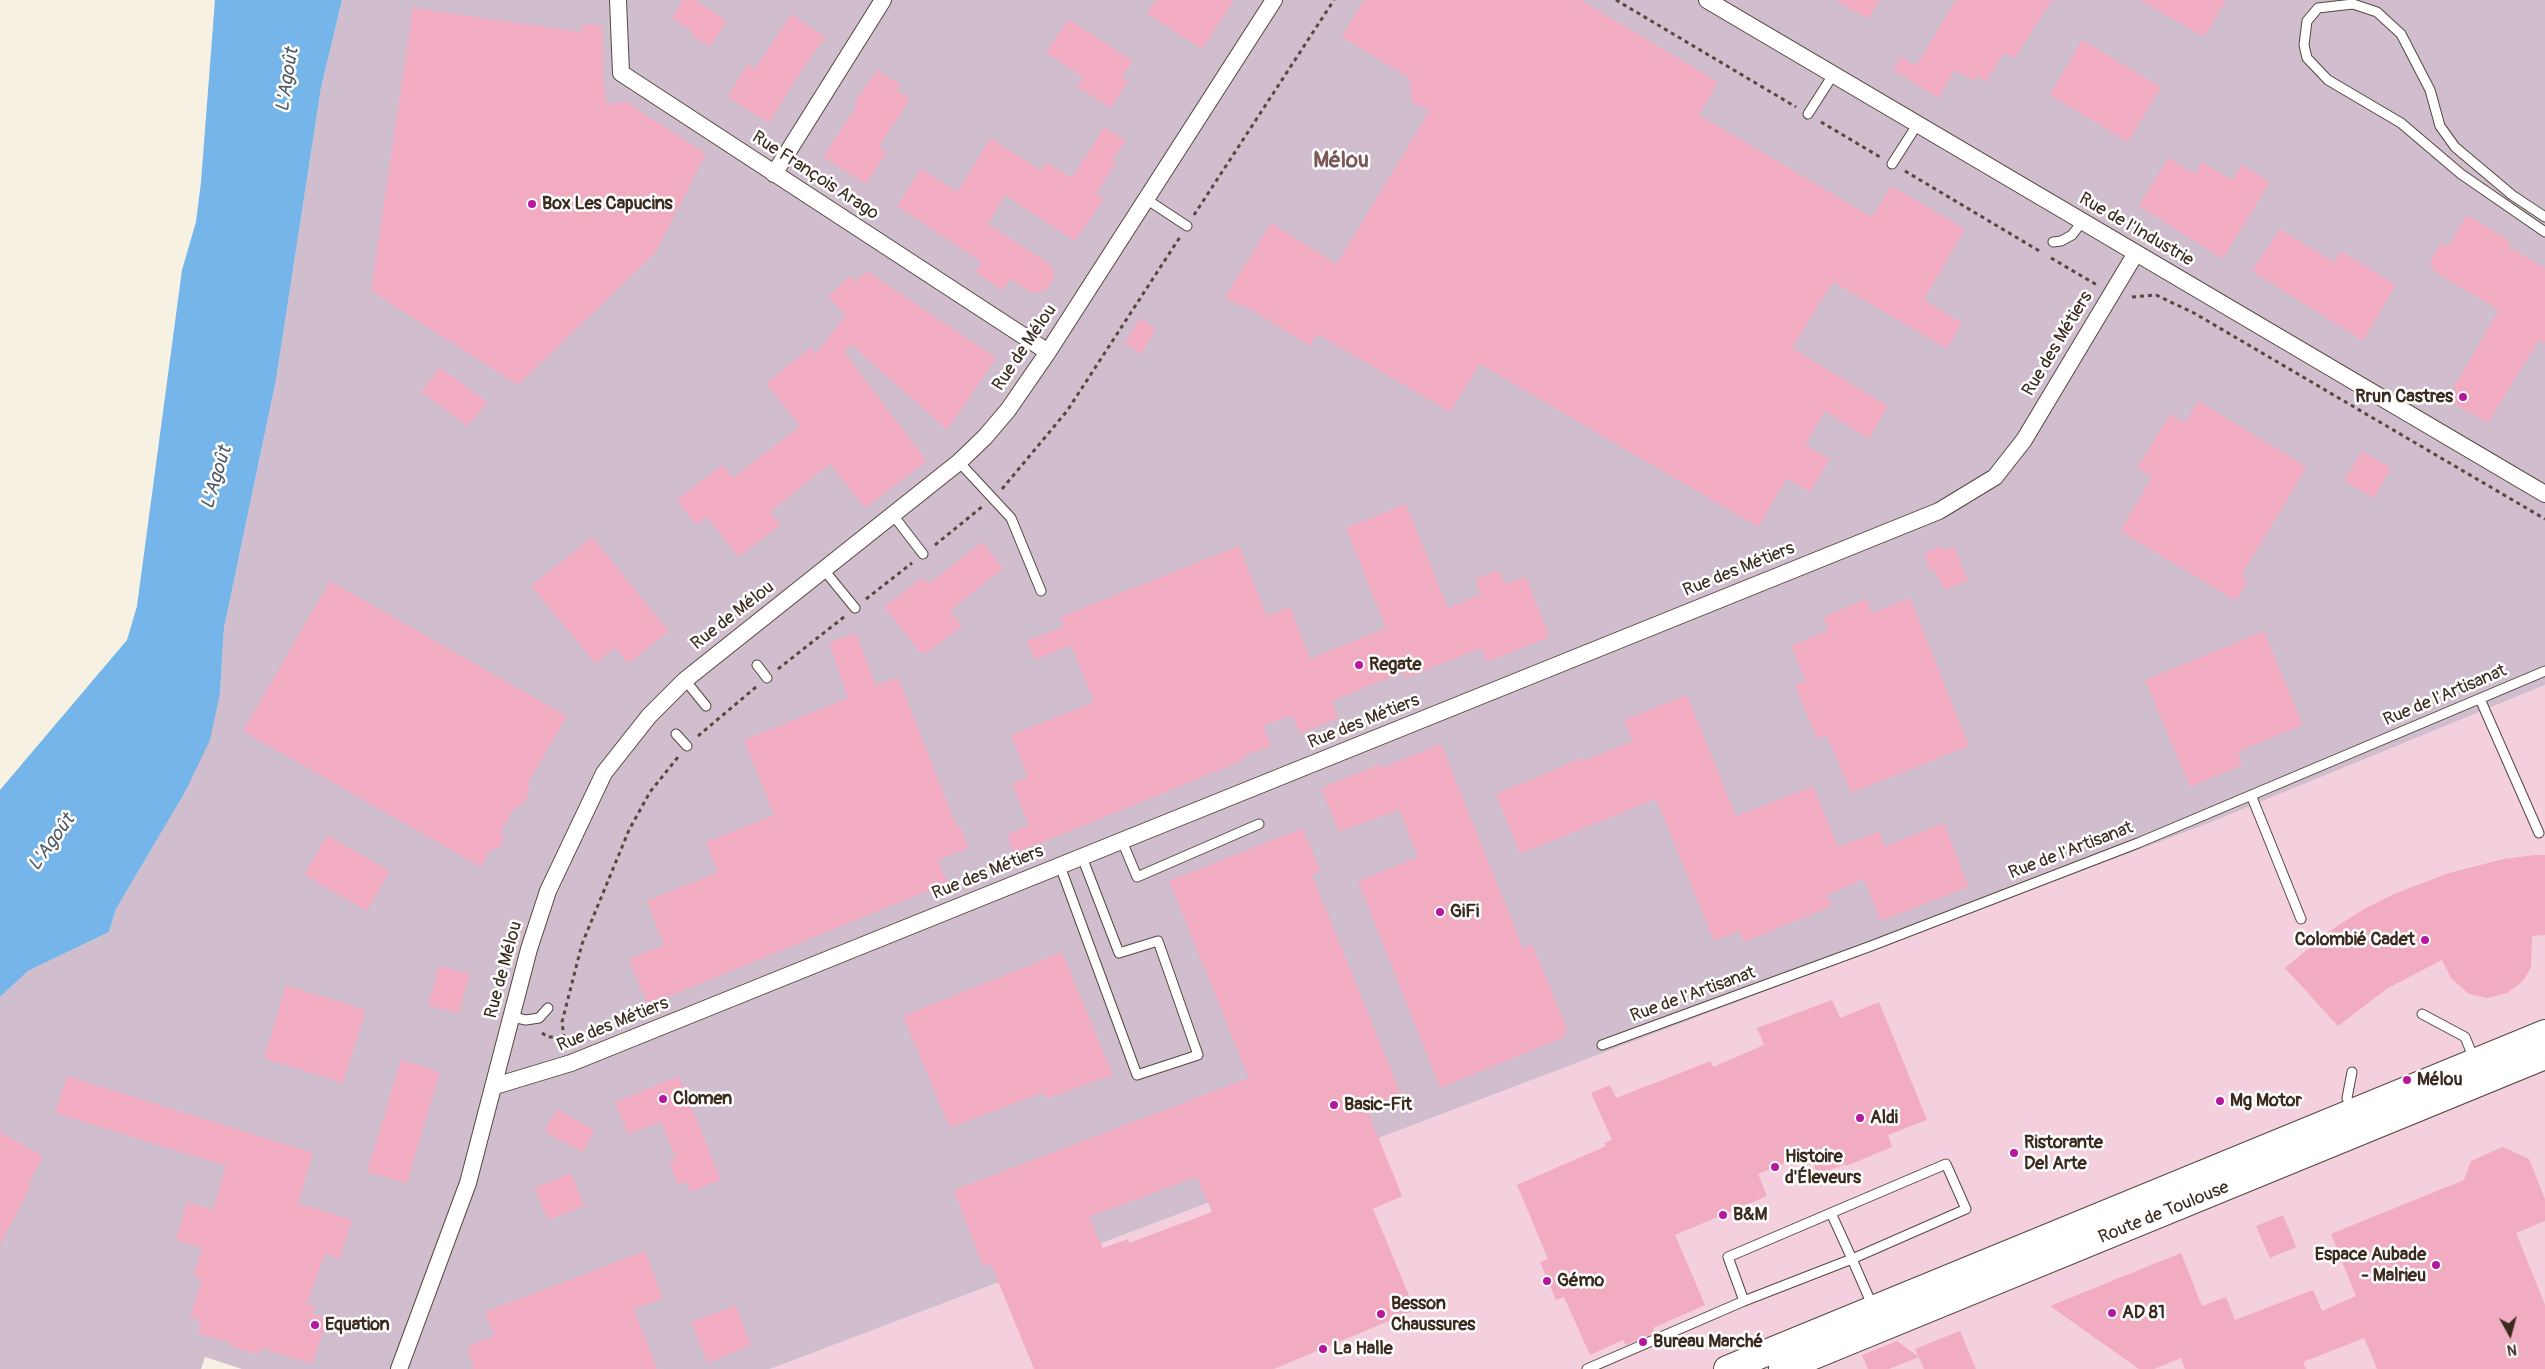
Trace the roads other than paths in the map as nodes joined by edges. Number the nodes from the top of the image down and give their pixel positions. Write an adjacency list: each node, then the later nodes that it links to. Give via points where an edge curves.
1 (618, 0): 9 (street, Rue François Arago, via 621,73)
2 (883, 0): 9 (street)
3 (1274, 0): 10 (street, Rue de Mélou)
4 (1706, 0): 5 (street, Rue de l'Industrie)
5 (1833, 75): 6 (lane); 7 (street, Rue de l'Industrie)
6 (1808, 114)
7 (1917, 125): 8 (lane); 12 (street, Rue de l'Industrie)
8 (1892, 164)
9 (774, 174): 17 (street, Rue François Arago)
10 (1146, 199): 13 (lane); 17 (street, Rue de Mélou)
11 (2545, 218): 14 (lane, via 2455,147 2440,126 2430,90 2401,34 2377,12 2353,4 2318,8 2307,20 2304,45 2307,58 2328,80 2401,123 2461,174)
12 (2082, 222): 15 (lane, via 2072,235); 16 (street, Rue de l'Industrie)
13 (1187, 226)
14 (2545, 232)
15 (2053, 242)
16 (2136, 253): 19 (street, Rue de l'Industrie); 36 (street, Rue des Métiers, via 2024,440 1995,477 1939,511)
17 (1048, 352): 18 (street, Rue de Mélou, via 1008,410)
18 (958, 462): 20 (street, Rue de Mélou); 23 (lane, via 1011,518)
19 (2545, 494)
20 (892, 515): 21 (lane); 22 (street, Rue de Mélou)
21 (923, 554)
22 (824, 570): 24 (lane); 28 (street, Rue de Mélou)
23 (1041, 591)
24 (855, 608)
25 (757, 665): 27 (lane)
26 (2545, 671): 29 (lane, Rue de l'Artisanat)
27 (767, 678)
28 (684, 680): 30 (lane); 42 (street, Rue de Mélou, via 649,716 604,773 548,891)
29 (2480, 699): 33 (lane, Rue de l'Artisanat); 35 (lane)
30 (706, 706)
31 (676, 734): 32 (lane)
32 (688, 746)
33 (2251, 795): 39 (lane); 44 (lane, Rue de l'Artisanat, via 2138,843 1871,946)
34 (1260, 824): 36 (lane, via 1137,877)
35 (2539, 833)
36 (1122, 841): 37 (street, Rue des Métiers)
37 (1082, 857): 38 (street, Rue des Métiers); 38 (lane, via 1119,953 1158,941 1198,1055 1137,1075)
38 (1060, 866): 48 (street, Rue des Métiers, via 571,1063)
39 (2301, 919)
40 (548, 1008): 42 (lane, via 539,1018)
41 (2422, 1014): 47 (lane, via 2465,1038)
42 (512, 1017): 48 (street, Rue de Mélou)
43 (2545, 1033): 47 (main road)
44 (1602, 1045)
45 (2545, 1056): 47 (main road, Route de Toulouse)
46 (2352, 1072): 49 (lane, via 2347,1098)
47 (2479, 1072): 49 (main road, Route de Toulouse)
48 (495, 1086): 54 (street, Rue de Mélou, via 460,1208)
49 (2357, 1122): 53 (main road); 57 (main road, Route de Toulouse)
50 (1831, 1213): 51 (lane); 51 (lane, via 1946,1164 1966,1209); 52 (lane, via 1728,1257)
51 (1852, 1259): 52 (lane); 53 (lane)
52 (1744, 1301): 55 (lane)
53 (1874, 1309): 56 (main road)
54 (399, 1369)
55 (1587, 1369)
56 (1727, 1369)
57 (1782, 1369)

